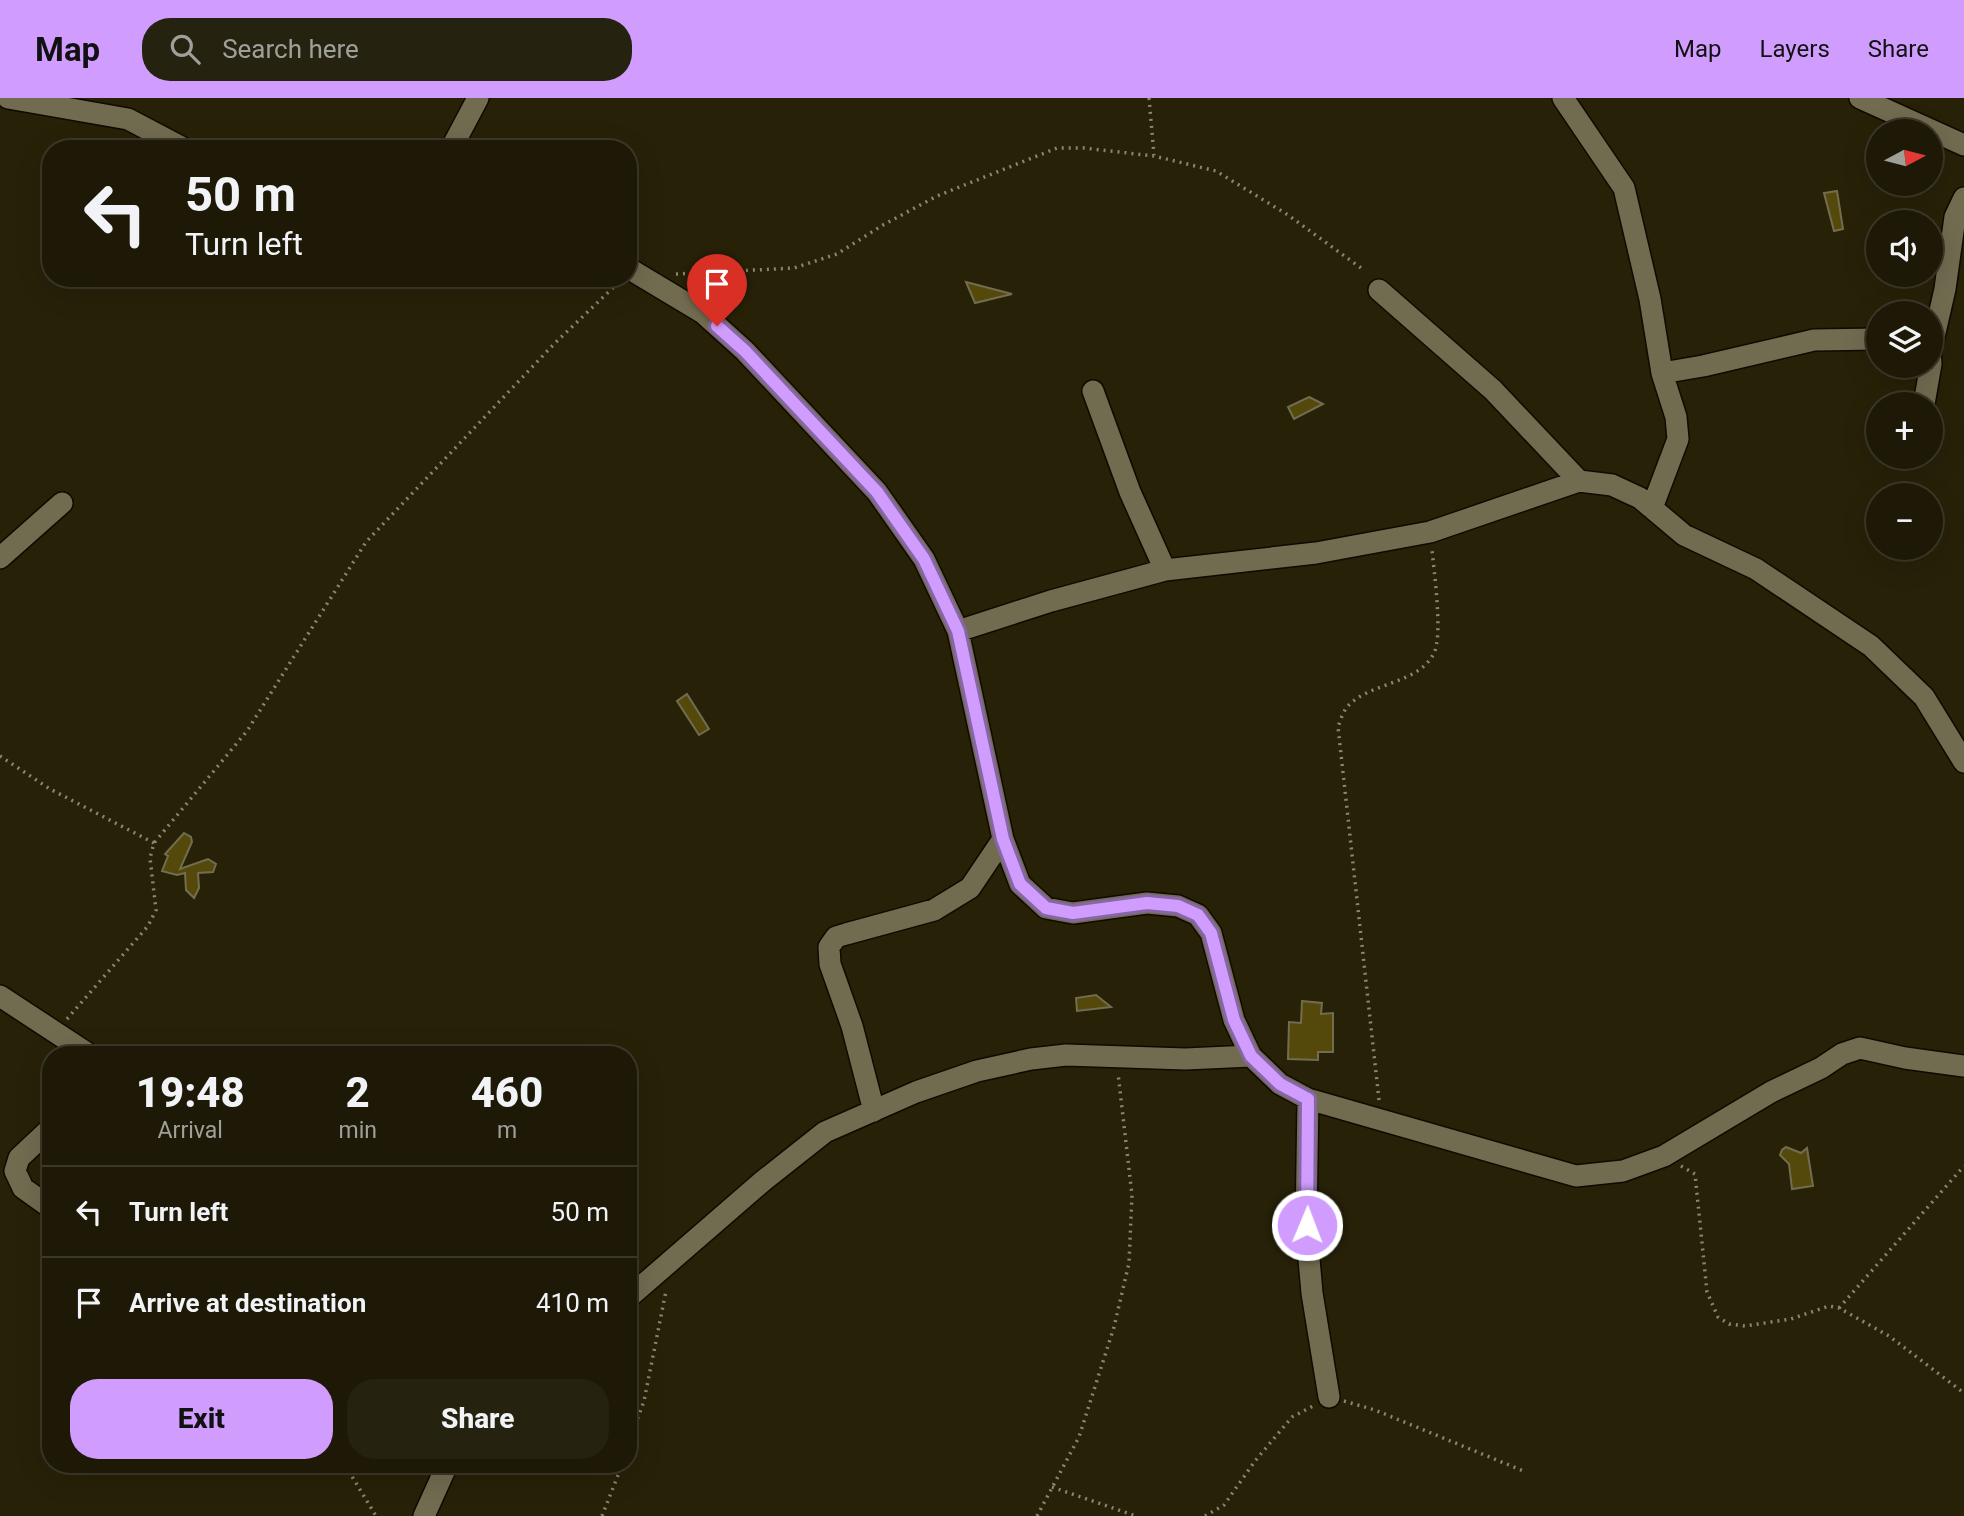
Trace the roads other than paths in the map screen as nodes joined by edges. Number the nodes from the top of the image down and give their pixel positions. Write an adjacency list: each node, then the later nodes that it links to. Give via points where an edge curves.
1 (8, 98): 5 (street, via 128,119)
2 (478, 98): 6 (street)
3 (1563, 98): 13 (street, via 1624,188)
4 (1860, 98): 7 (street)
5 (168, 140)
6 (456, 140)
7 (1964, 145)
8 (1964, 198): 11 (street, via 1955,216)
9 (637, 277): 20 (street, via 703,313 745,351 877,492 924,559)
10 (1378, 290): 15 (street, via 1493,390)
11 (1942, 301)
12 (1866, 339): 13 (street, via 1814,340)
13 (1662, 373): 17 (street, via 1678,439)
14 (1093, 391): 19 (street, via 1130,492)
15 (1578, 481): 17 (street, via 1612,485); 19 (street, via 1430,532 1315,553)
16 (62, 503): 18 (street)
17 (1653, 508): 21 (street, via 1684,535 1756,569 1871,646 1924,697)
18 (0, 558)
19 (1165, 569): 20 (street)
20 (958, 631): 22 (street)
21 (1964, 762)
22 (1003, 839): 25 (street, via 1020,884 1046,908 1073,913 1147,903 1178,906 1198,915 1211,933 1234,1020); 28 (street, via 970,888 934,910 836,937 829,947 830,964)
23 (0, 996): 24 (street)
24 (78, 1046)
25 (1251, 1056): 27 (street, via 1280,1084); 28 (street, via 1066,1055 1031,1059 977,1071)
26 (1964, 1066): 27 (street, via 1860,1048 1771,1092 1664,1156 1623,1171 1576,1175)
27 (1308, 1099): 32 (street, via 1307,1225 1312,1293)
28 (874, 1111): 31 (street, via 825,1132)
29 (42, 1136): 30 (street, via 19,1158 15,1171 23,1188)
30 (42, 1202)
31 (637, 1290)
32 (1329, 1397)
33 (443, 1473): 34 (street)
34 (424, 1516)

